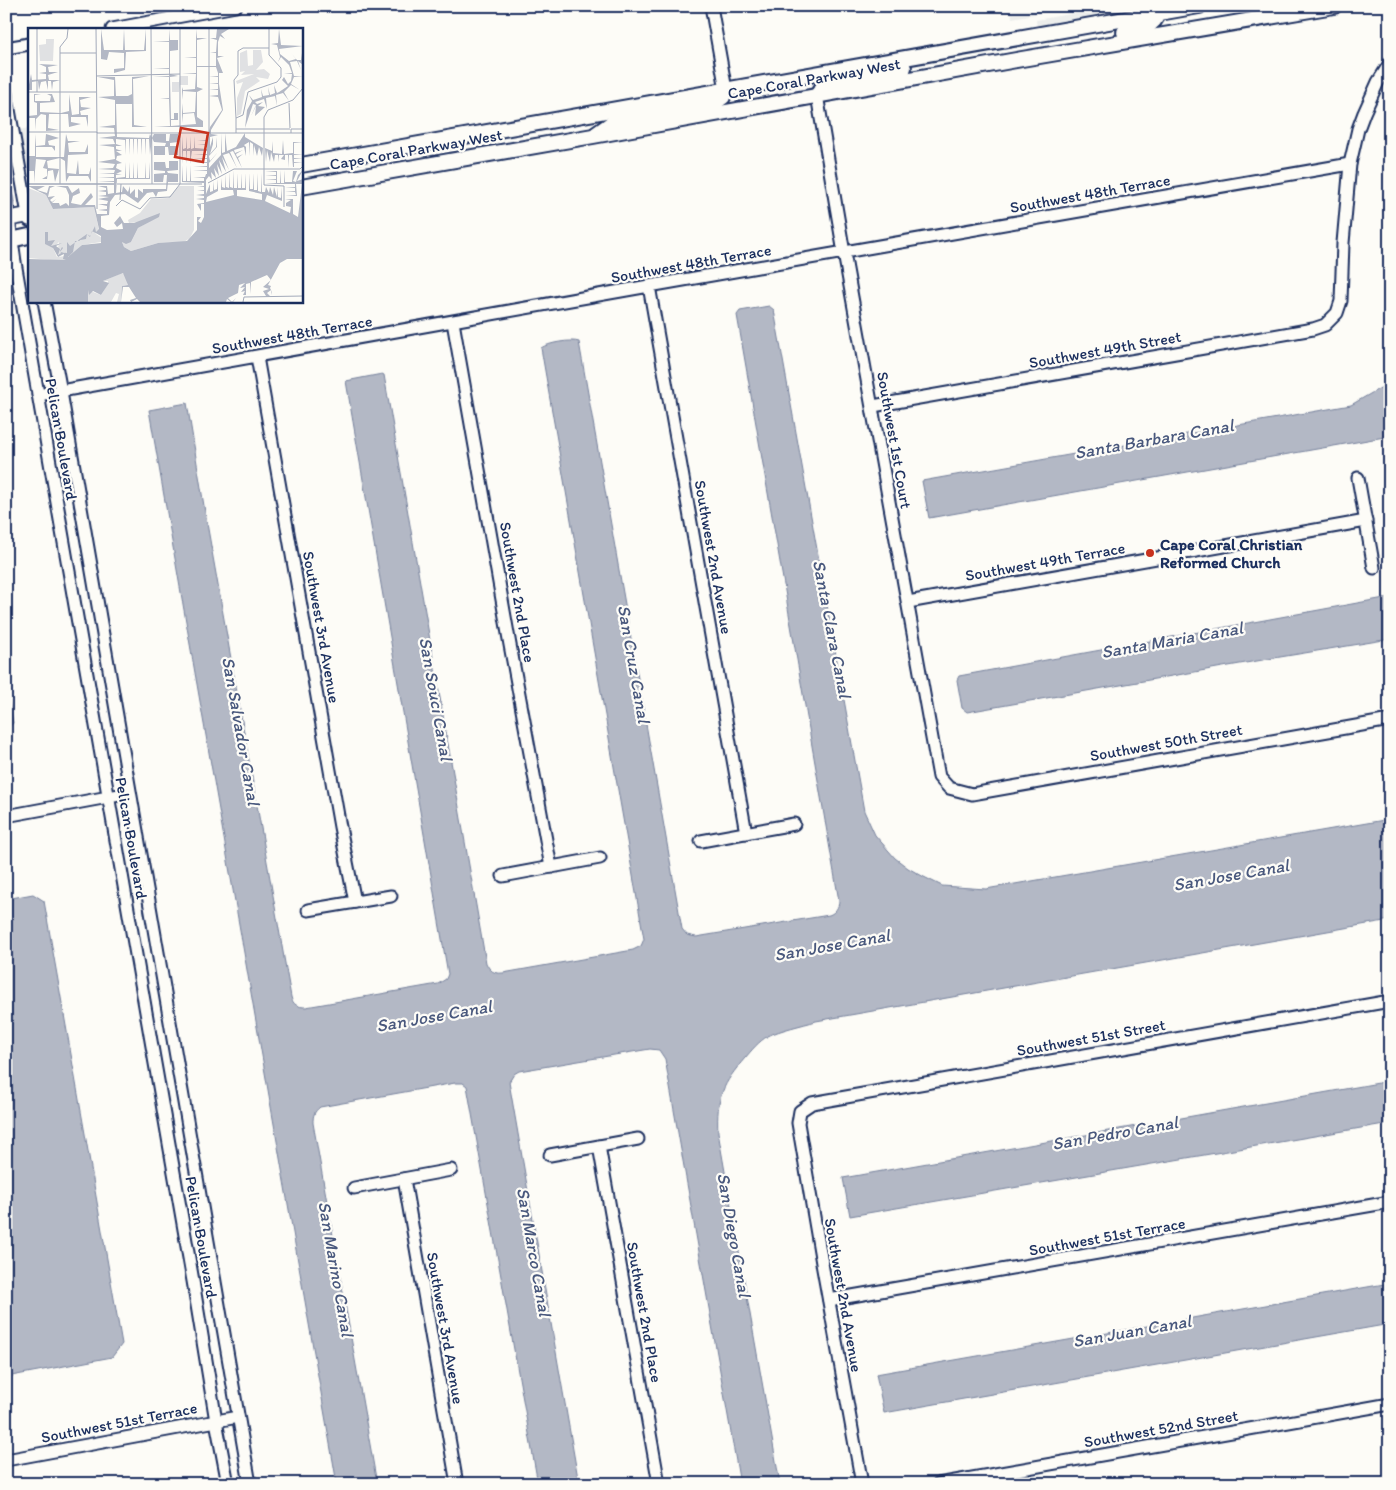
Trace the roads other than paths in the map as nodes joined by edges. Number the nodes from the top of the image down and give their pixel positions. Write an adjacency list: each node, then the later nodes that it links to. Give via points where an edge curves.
1 (236, 6): 6 (street)
2 (711, 6): 12 (street)
3 (1199, 6): 5 (main road, Cape Coral Parkway West)
4 (1334, 6): 10 (main road, Cape Coral Parkway West)
5 (1158, 14): 9 (main road, Cape Coral Parkway West); 10 (main road, via 1154,21 1141,29 1047,46)
6 (117, 28)
7 (28, 44): 8 (street)
8 (6, 48)
9 (950, 51): 12 (main road, Cape Coral Parkway West); 14 (main road, via 936,62 832,82)
10 (1022, 59): 14 (main road, Cape Coral Parkway West)
11 (1390, 63): 16 (street, via 1364,113)
12 (726, 90): 15 (main road, via 716,102 613,122); 17 (main road, Cape Coral Parkway West)
13 (6, 93): 20 (street)
14 (818, 95): 15 (main road, Cape Coral Parkway West); 24 (street, Southwest 1st Court)
15 (593, 136): 18 (main road, Cape Coral Parkway West)
16 (1350, 164): 24 (street, Southwest 48th Terrace); 31 (street, Southwest 49th Street, via 1342,301 1337,313 1325,325)
17 (302, 165)
18 (302, 186)
19 (6, 197): 21 (street, Pelican Boulevard)
20 (28, 216): 21 (main road)
21 (8, 219): 23 (street, Pelican Boulevard)
22 (28, 236): 23 (main road)
23 (9, 240): 30 (street, Pelican Boulevard)
24 (844, 253): 25 (street, Southwest 48th Terrace); 31 (street, Southwest 1st Court)
25 (649, 286): 27 (street, Southwest 48th Terrace); 42 (street, Southwest 2nd Avenue)
26 (44, 302): 29 (street, Pelican Boulevard)
27 (453, 322): 28 (street, Southwest 48th Terrace); 45 (street, Southwest 2nd Place)
28 (257, 356): 29 (street, Southwest 48th Terrace); 48 (street, Southwest 3rd Avenue)
29 (60, 392): 30 (street, Southwest 48th Terrace); 38 (street, Pelican Boulevard)
30 (38, 396): 39 (street, Pelican Boulevard)
31 (873, 406): 35 (street, Southwest 1st Court)
32 (1358, 478): 33 (street)
33 (1366, 521): 34 (street); 35 (street, Southwest 49th Terrace)
34 (1374, 568)
35 (908, 602): 37 (street, Southwest 1st Court, via 939,777)
36 (1390, 720): 37 (street, Southwest 50th Street, via 972,794)
37 (949, 788)
38 (130, 793): 39 (street); 51 (street, Pelican Boulevard)
39 (108, 797): 40 (street); 52 (street, Pelican Boulevard)
40 (6, 816)
41 (794, 824): 42 (street)
42 (746, 833): 43 (street)
43 (702, 841)
44 (600, 858): 45 (street)
45 (552, 867): 46 (street)
46 (503, 876)
47 (391, 896): 48 (street)
48 (355, 902): 49 (street)
49 (308, 910)
50 (1390, 1000): 53 (street, Southwest 51st Street, via 812,1102)
51 (182, 1091): 52 (street); 63 (street, Pelican Boulevard)
52 (160, 1095): 64 (street, Pelican Boulevard)
53 (800, 1111): 61 (street, Southwest 2nd Avenue, via 798,1123)
54 (638, 1139): 55 (street)
55 (599, 1146): 56 (street); 69 (street, Southwest 2nd Place)
56 (550, 1155)
57 (452, 1170): 58 (street)
58 (404, 1179): 59 (street); 68 (street, Southwest 3rd Avenue)
59 (354, 1188)
60 (1390, 1202): 61 (street, Southwest 51st Terrace)
61 (829, 1300): 70 (street, Southwest 2nd Avenue)
62 (1390, 1404): 71 (street, Southwest 52nd Street)
63 (238, 1417): 64 (street, Southwest 51st Terrace); 67 (street, Pelican Boulevard)
64 (216, 1421): 65 (street, Southwest 51st Terrace); 66 (street, Pelican Boulevard)
65 (6, 1460)
66 (228, 1484)
67 (250, 1484)
68 (457, 1484)
69 (658, 1484)
70 (862, 1484)
71 (938, 1484)

